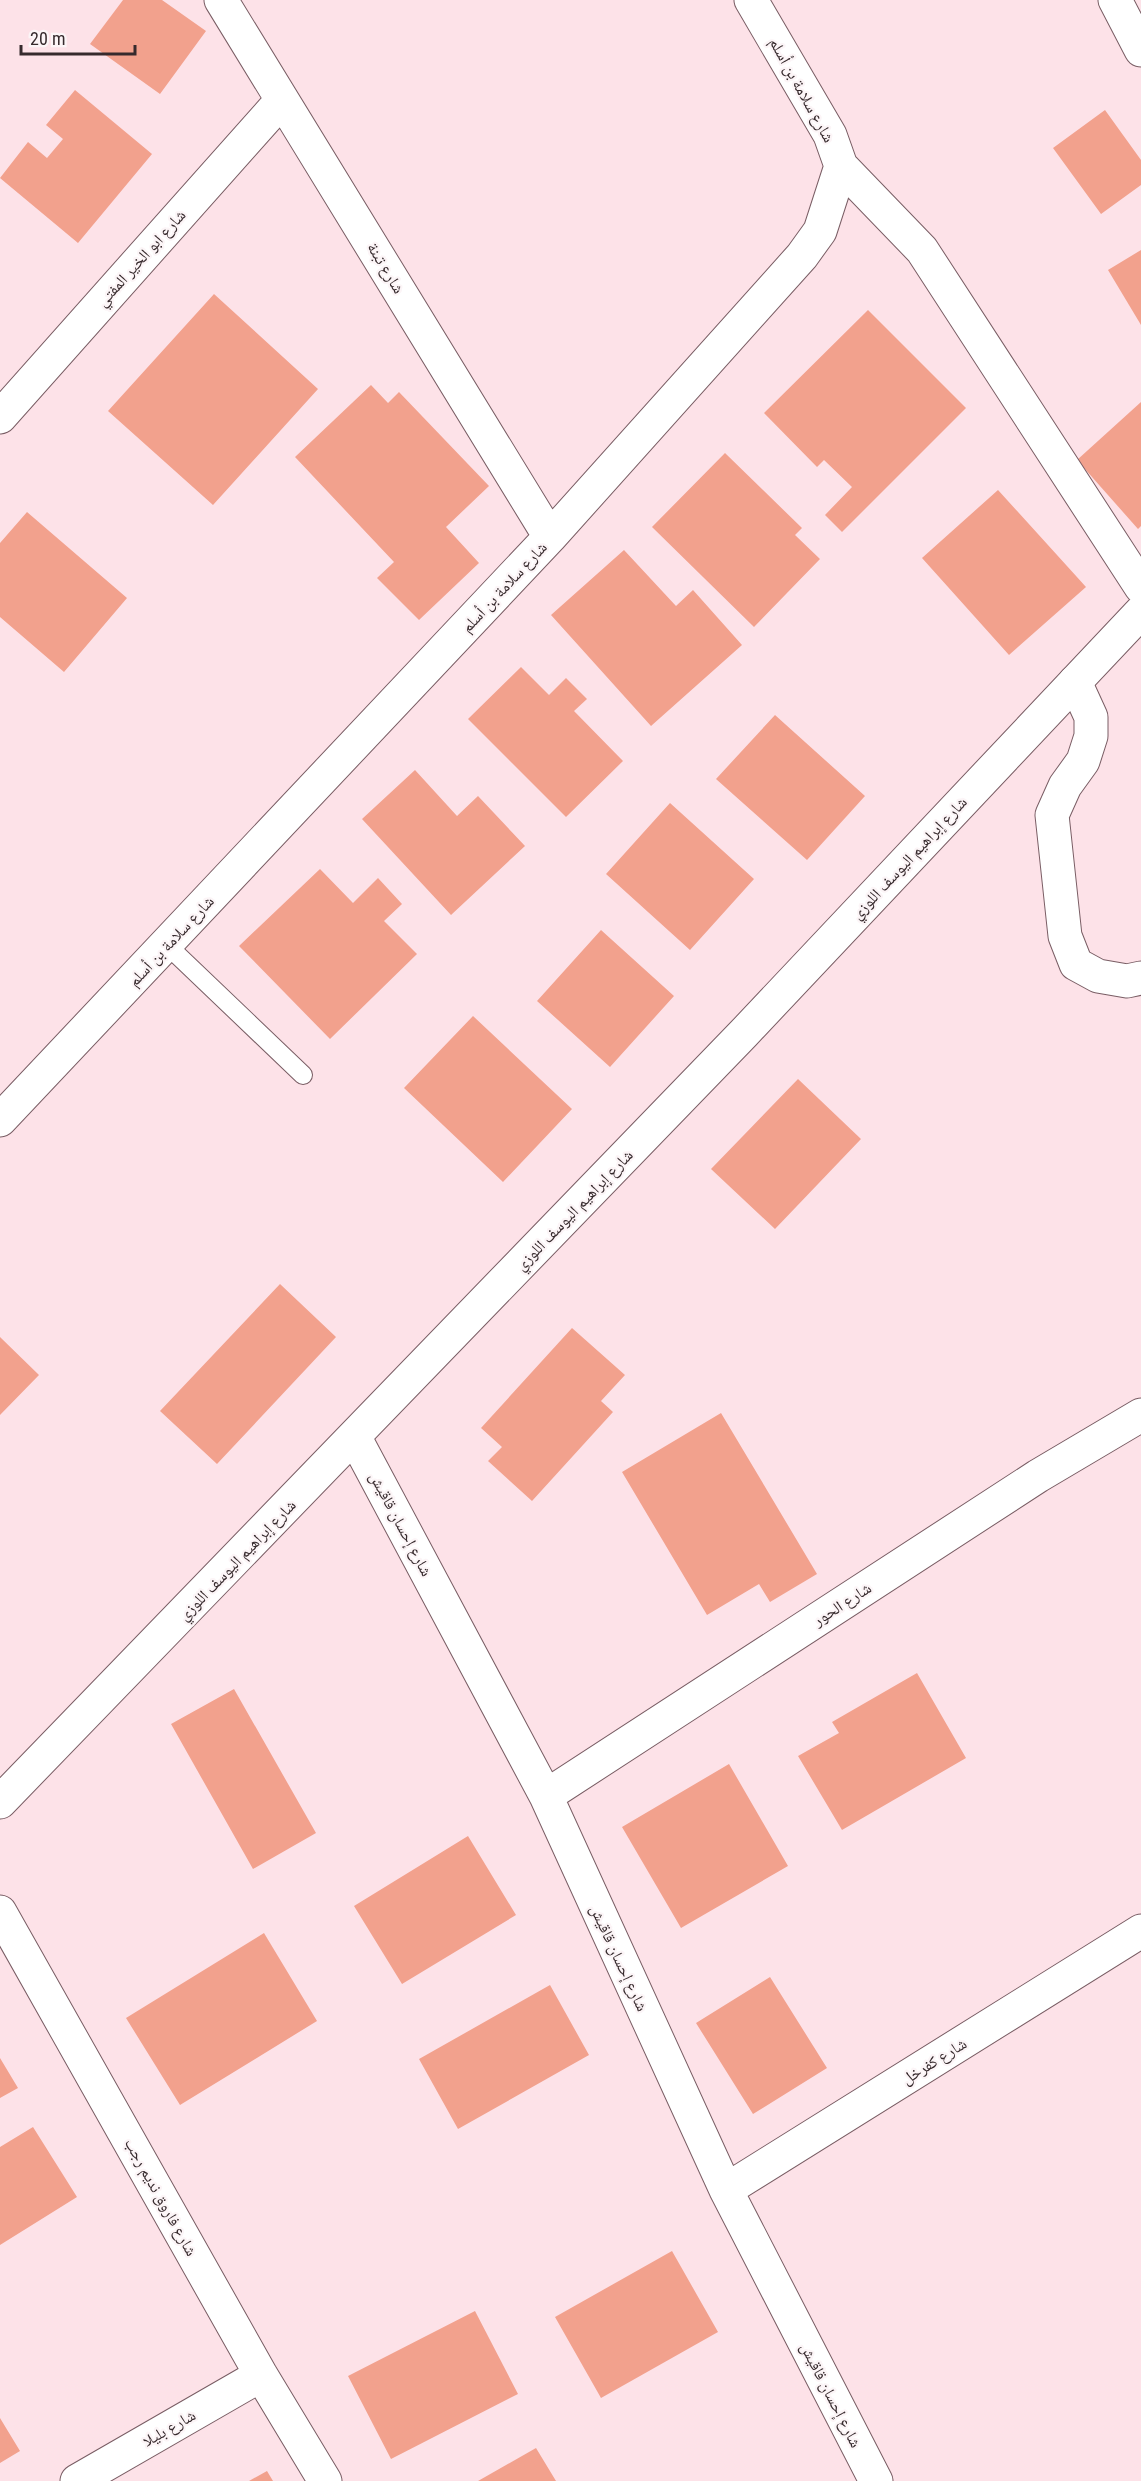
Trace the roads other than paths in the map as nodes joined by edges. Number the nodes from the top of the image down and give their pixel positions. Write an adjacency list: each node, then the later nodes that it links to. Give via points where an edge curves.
1 (221, 0): 5 (street, شارع تبنة)
2 (751, 0): 6 (street, شارع سلامة بن أسلم, via 830,135)
3 (1115, 0): 4 (street)
4 (1141, 50)
5 (282, 100): 7 (street, شارع ابو الخير المفتي); 8 (street, شارع تبنة)
6 (841, 166): 8 (street, شارع سلامة بن أسلم, via 820,231 802,256); 9 (street, via 921,250)
7 (0, 417)
8 (550, 537): 12 (street, شارع سلامة بن أسلم)
9 (1141, 587)
10 (1141, 612): 11 (street, شارع إبراهيم اليوسف اللوزي)
11 (1075, 682): 13 (street, via 1091,717 1091,736 1083,761 1065,786 1052,815 1065,936 1076,964 1098,976 1127,981); 17 (street, شارع إبراهيم اليوسف اللوزي)
12 (167, 945): 14 (lane); 15 (street, شارع سلامة بن أسلم)
13 (1141, 978)
14 (303, 1075)
15 (0, 1120)
16 (1141, 1415): 18 (street, شارع الحور, via 1038,1476)
17 (355, 1438): 18 (street, شارع إحسان قاقيش); 19 (street, شارع إبراهيم اليوسف اللوزي)
18 (546, 1796): 22 (street, شارع إحسان قاقيش)
19 (0, 1802)
20 (0, 1912): 23 (street, شارع فاروق نديم رجب)
21 (1141, 1931): 22 (street, شارع كفرخل)
22 (726, 2190): 26 (street, شارع إحسان قاقيش)
23 (261, 2375): 24 (street, شارع بليلا); 25 (street, شارع فاروق نديم رجب)
24 (77, 2481)
25 (325, 2481)
26 (876, 2481)

